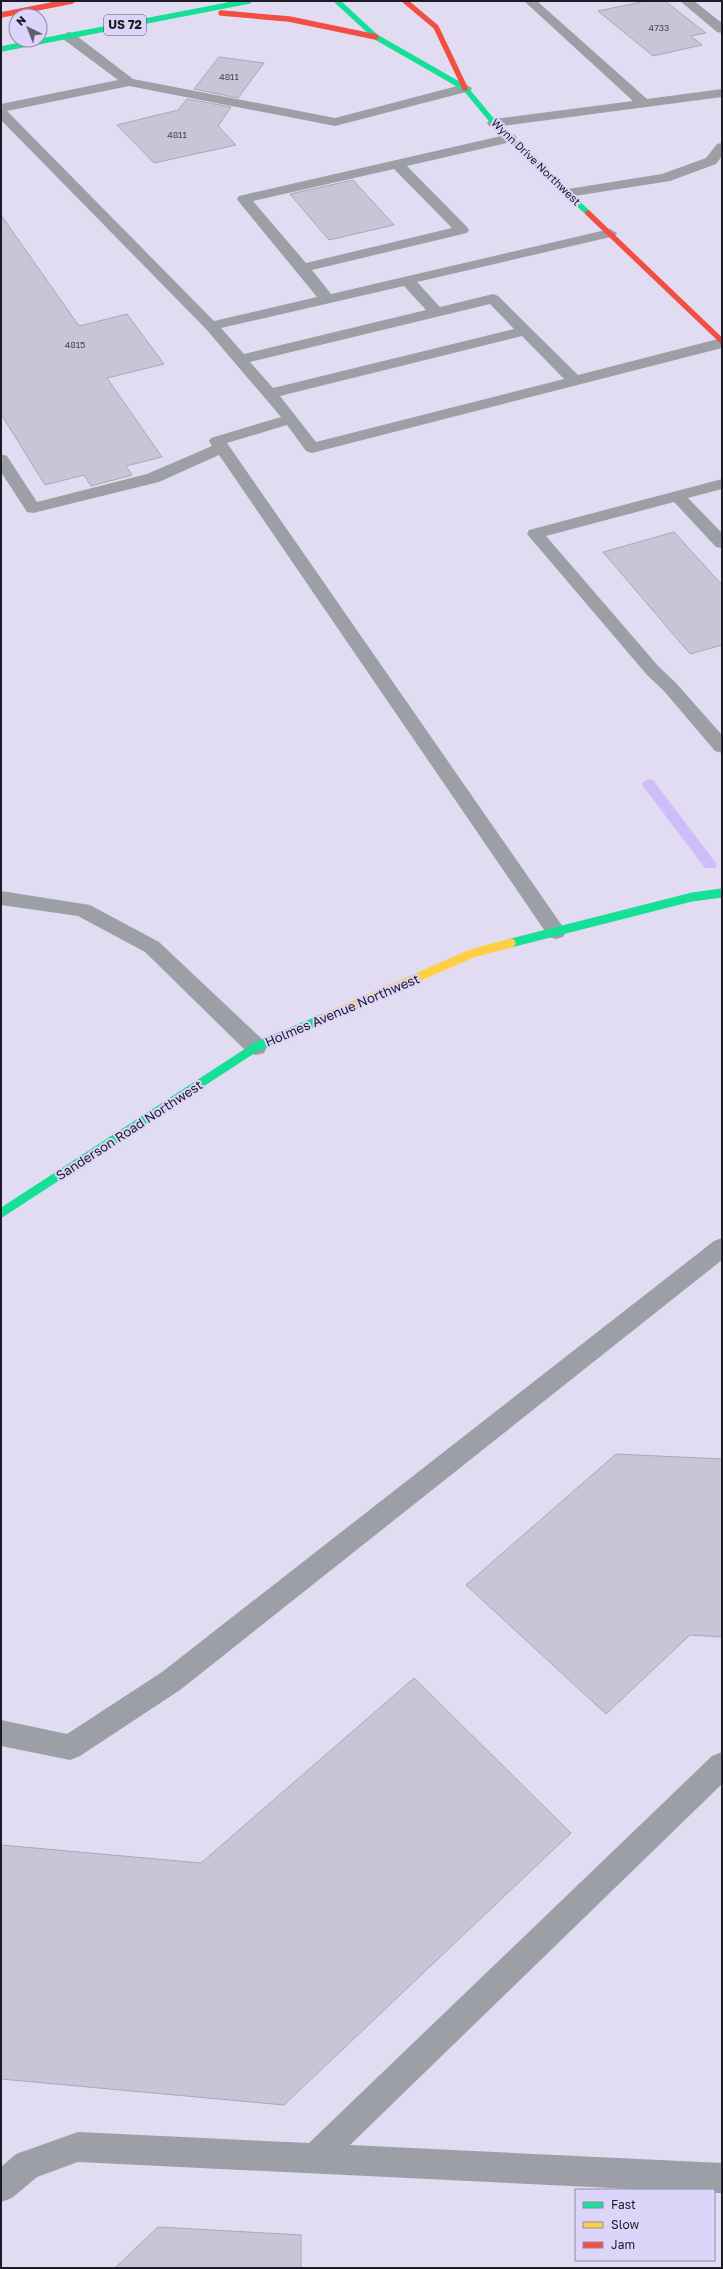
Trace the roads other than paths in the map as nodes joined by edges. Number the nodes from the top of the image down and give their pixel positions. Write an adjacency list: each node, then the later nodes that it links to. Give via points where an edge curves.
1 (72, 1): 8 (main road)
2 (248, 1): 7 (main road, US 72)
3 (336, 1): 11 (main road, Wynn Drive Northwest)
4 (405, 1): 14 (main road, via 436,27)
5 (530, 1): 16 (street)
6 (686, 1): 9 (street)
7 (196, 11): 10 (main road, US 72); 11 (main road, via 289,19)
8 (1, 15)
9 (722, 30)
10 (68, 36): 12 (main road, US 72); 13 (street)
11 (376, 37): 14 (main road, Wynn Drive Northwest)
12 (1, 49)
13 (129, 82): 14 (street, via 335,122); 17 (street)
14 (465, 88): 19 (main road, Wynn Drive Northwest)
15 (722, 93): 16 (street)
16 (644, 103): 19 (street)
17 (1, 108)
18 (1, 112): 29 (street)
19 (494, 123): 20 (main road, Wynn Drive Northwest)
20 (510, 138): 22 (street); 23 (main road, Wynn Drive Northwest)
21 (722, 147): 23 (street, via 710,162 665,178)
22 (397, 164): 25 (street, via 244,199); 25 (street, via 462,230)
23 (568, 193): 24 (main road, Wynn Drive Northwest)
24 (610, 232): 26 (street); 31 (main road, Wynn Drive Northwest)
25 (303, 268): 27 (street)
26 (407, 280): 27 (street); 28 (street)
27 (327, 299): 29 (street)
28 (437, 312): 30 (street, via 494,299); 32 (street)
29 (211, 326): 32 (street)
30 (524, 331): 33 (street); 34 (street)
31 (722, 342): 33 (street)
32 (240, 360): 34 (street)
33 (575, 381): 35 (street, via 312,448)
34 (269, 394): 35 (street)
35 (291, 419): 36 (street, via 217,441)
36 (222, 448): 37 (street, via 153,478 33,508); 44 (street)
37 (1, 459)
38 (722, 484): 39 (street)
39 (677, 496): 40 (street); 41 (street, via 535,534)
40 (722, 543)
41 (722, 747)
42 (722, 893): 44 (main road, Holmes Avenue Northwest, via 692,897)
43 (1, 898): 45 (street, Holmes Avenue Northwest, via 84,910 152,947)
44 (556, 932): 45 (main road, Holmes Avenue Northwest, via 473,953)
45 (256, 1047): 46 (main road, Sanderson Road Northwest)
46 (1, 1213)
47 (722, 1247): 48 (street, via 171,1681 70,1747)
48 (1, 1733)
49 (722, 1765): 50 (street)
50 (315, 2158): 51 (street); 52 (street, via 78,2147 26,2165)
51 (722, 2178)
52 (1, 2187)

